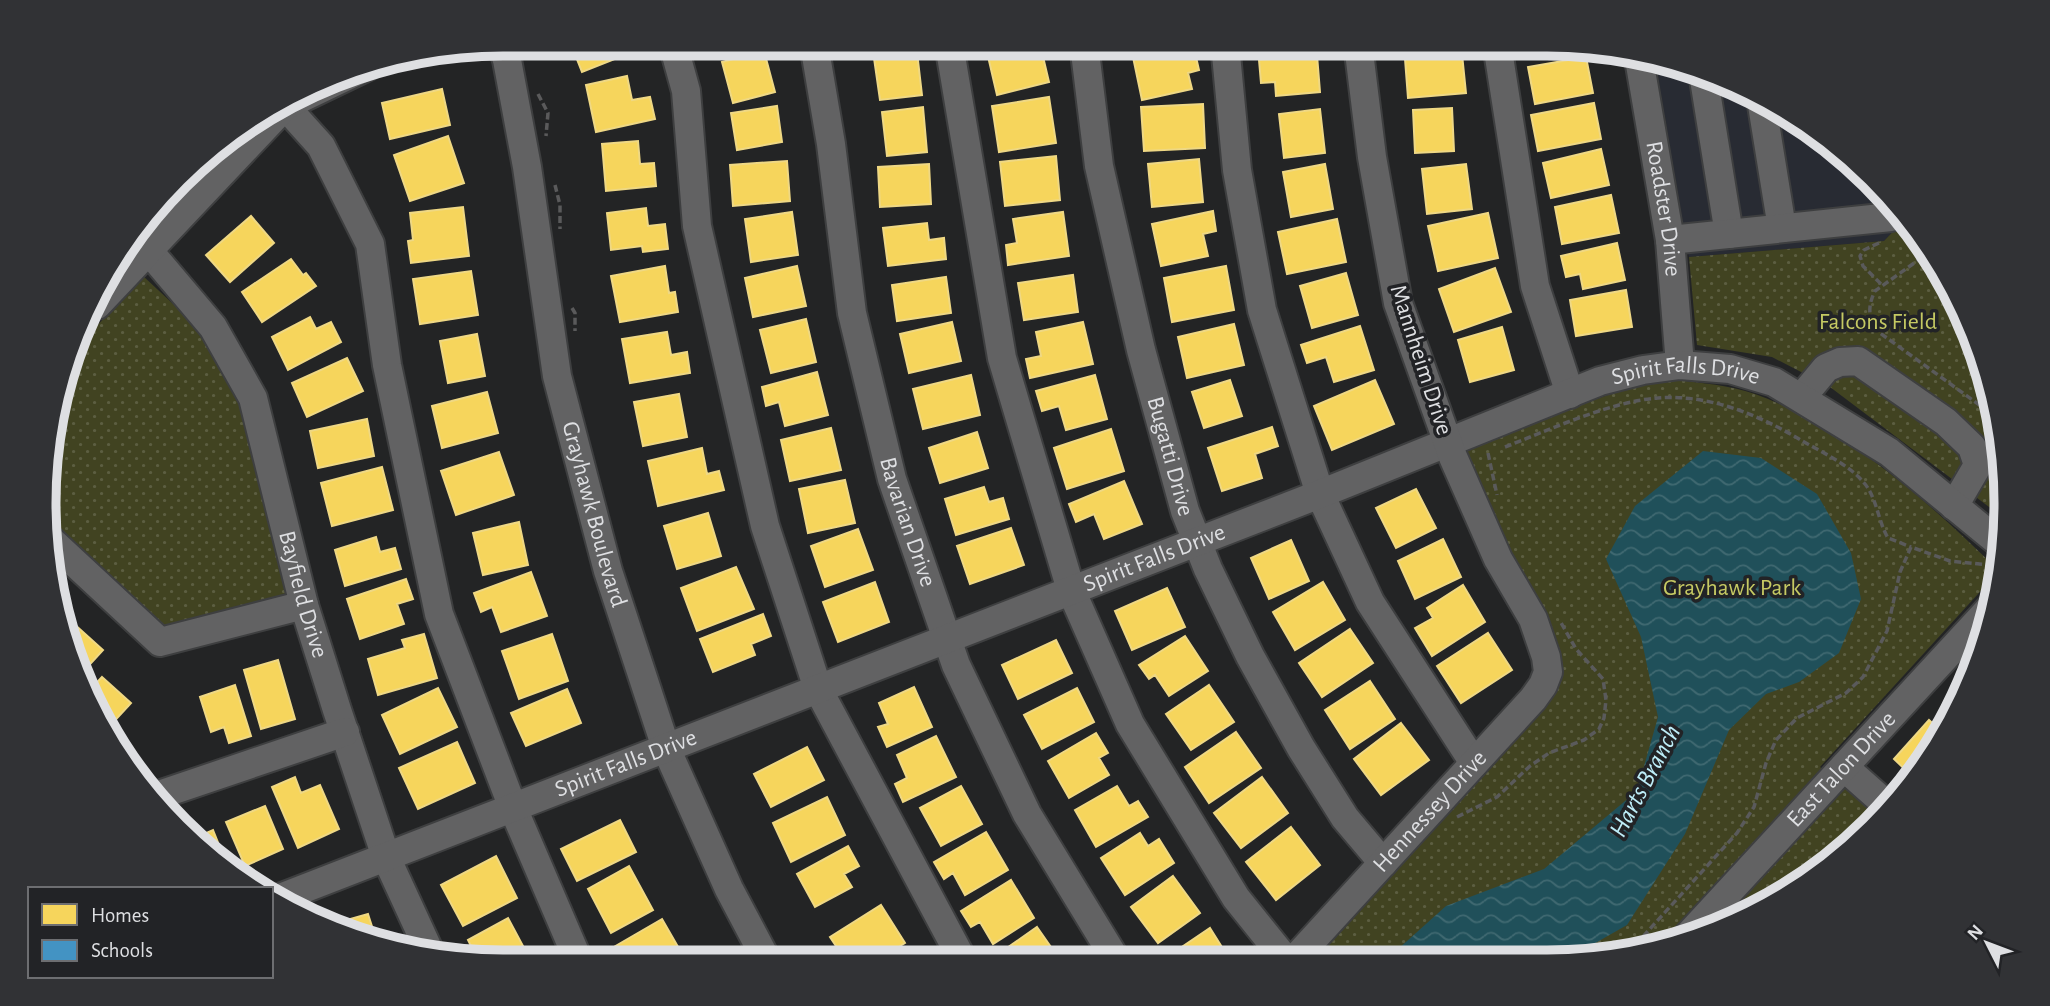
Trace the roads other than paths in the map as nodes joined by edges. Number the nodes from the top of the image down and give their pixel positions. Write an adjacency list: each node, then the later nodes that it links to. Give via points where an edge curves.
1 (506, 56): 36 (street, Grayhawk Boulevard, via 557,376 608,571)
2 (677, 56): 34 (street, via 687,91 697,226 765,526)
3 (816, 56): 32 (street, Bavarian Drive, via 852,313 892,479)
4 (951, 56): 29 (street, via 1002,358)
5 (1086, 56): 26 (street, Bugatti Drive, via 1100,166 1141,350 1174,475)
6 (1226, 56): 24 (street, via 1237,170 1262,310)
7 (1359, 56): 23 (street, Mannheim Drive, via 1398,303)
8 (1499, 56): 21 (street, via 1535,286)
9 (1639, 66): 17 (street, Roadster Drive)
10 (1705, 85): 16 (street)
11 (289, 111): 41 (street, via 321,146 370,244 387,366 439,614)
12 (1763, 112): 15 (street)
13 (270, 121): 18 (street)
14 (1888, 215): 15 (street)
15 (1782, 229): 16 (street)
16 (1729, 234): 17 (street)
17 (1670, 240): 20 (street, Roadster Drive)
18 (148, 250): 19 (street); 30 (street, Bayfield Drive, via 213,327 253,398)
19 (109, 292)
20 (1680, 365): 21 (street, Spirit Falls Drive, via 1600,381); 22 (street, Spirit Falls Drive, via 1730,369 1774,382)
21 (1570, 394): 23 (street, Spirit Falls Drive)
22 (1802, 397): 25 (street, Spirit Falls Drive, via 1889,452); 25 (street, via 1826,368 1858,361 1946,422 1972,447 1978,465)
23 (1448, 441): 24 (street, Spirit Falls Drive); 33 (street, Mannheim Drive, via 1498,559 1533,619)
24 (1320, 494): 26 (street, Spirit Falls Drive); 37 (street, via 1370,602)
25 (1954, 506): 28 (street, Spirit Falls Drive)
26 (1197, 541): 29 (street, Spirit Falls Drive); 43 (street, Bugatti Drive, via 1250,656 1301,748 1345,818)
27 (59, 548): 30 (street, via 160,642)
28 (1991, 549)
29 (1071, 590): 32 (street, Spirit Falls Drive); 51 (street, via 1130,724 1236,898)
30 (304, 605): 35 (street, Bayfield Drive)
31 (1978, 621): 38 (street, East Talon Drive)
32 (946, 639): 34 (street, Spirit Falls Drive); 50 (street, Bavarian Drive, via 1027,814)
33 (1546, 657): 37 (street, Hennessey Drive, via 1548,672 1543,685)
34 (818, 689): 36 (street, Spirit Falls Drive); 49 (street)
35 (345, 732): 39 (street); 42 (street, Bayfield Drive)
36 (666, 748): 41 (street, Spirit Falls Drive); 48 (street, Grayhawk Boulevard)
37 (1474, 763): 43 (street, Hennessey Drive)
38 (1844, 767): 40 (street); 45 (street, East Talon Drive)
39 (163, 794)
40 (1881, 800)
41 (513, 808): 42 (street, Spirit Falls Drive); 47 (street)
42 (386, 857): 44 (street, Spirit Falls Drive); 46 (street, Bayfield Drive)
43 (1383, 863): 52 (street, Hennessey Drive)
44 (288, 895)
45 (1700, 923)
46 (425, 943)
47 (574, 950)
48 (761, 950)
49 (956, 950)
50 (1106, 950)
51 (1278, 950)
52 (1303, 950)

